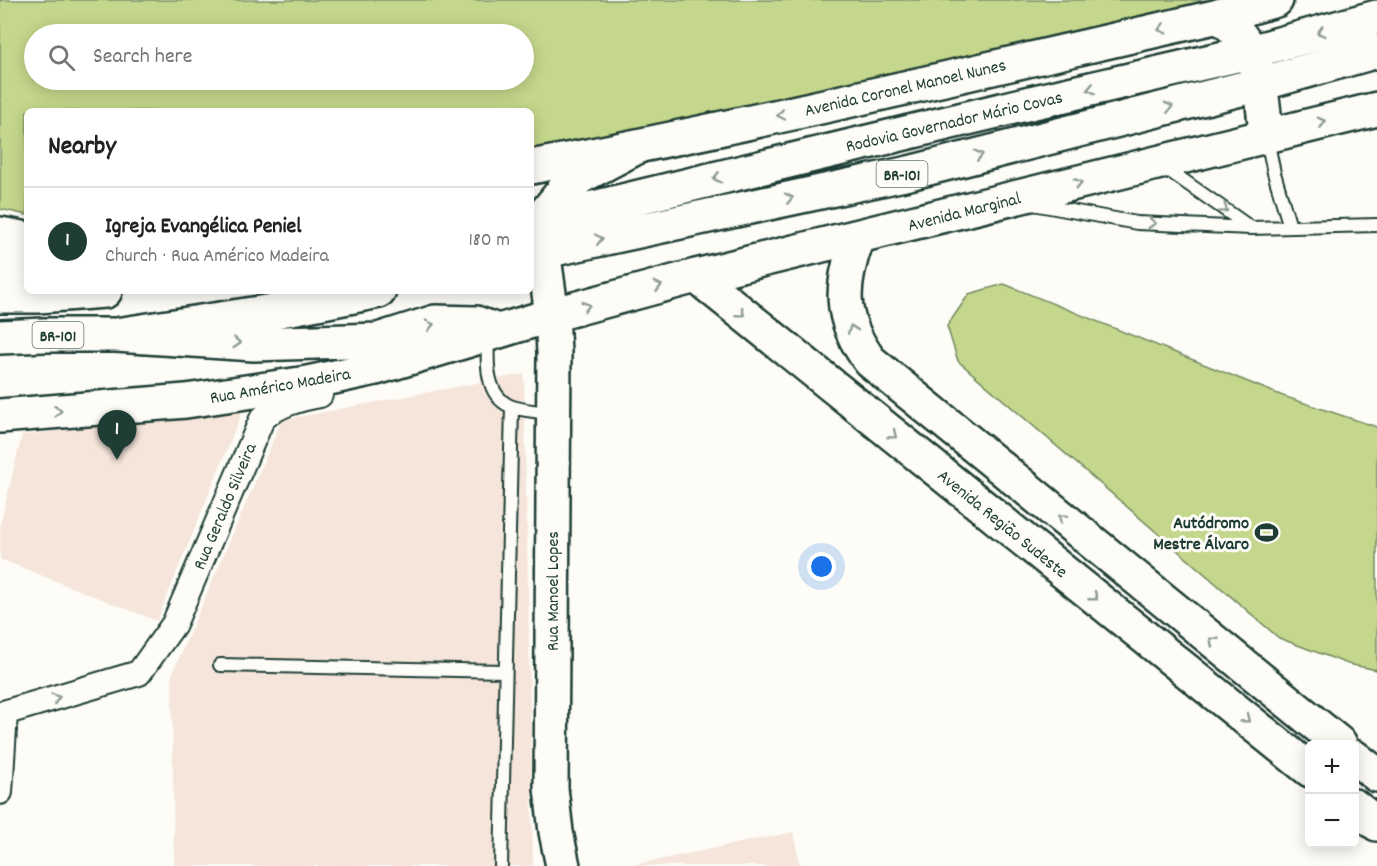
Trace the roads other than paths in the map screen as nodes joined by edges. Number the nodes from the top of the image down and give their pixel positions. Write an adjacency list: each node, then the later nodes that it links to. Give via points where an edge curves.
1 (1276, 0): 2 (street, Avenida Coronel Manoel Nunes)
2 (1219, 16): 5 (street, via 1238,32); 9 (street, Avenida Coronel Manoel Nunes, one-way to 9)
3 (1377, 16): 5 (street, Rodovia Governador Mário Covas / BR-101, one-way to 5)
4 (1377, 51): 6 (street, Rodovia Governador Mário Covas / BR-101)
5 (1250, 52): 6 (street); 17 (street, Rodovia Governador Mário Covas / BR-101, one-way to 17, via 1026,104)
6 (1260, 84): 8 (street); 17 (street, Rodovia Governador Mário Covas / BR-101, one-way to 6, via 909,172)
7 (1377, 109): 8 (street, Avenida Marginal, one-way to 7)
8 (1266, 136): 10 (street, Avenida Marginal); 14 (lane)
9 (637, 147): 11 (street, Avenida Coronel Manoel Nunes); 17 (street, via 580,177 563,191)
10 (1159, 164): 12 (street, Avenida Marginal, one-way to 10); 15 (lane, one-way to 15)
11 (534, 166)
12 (1011, 200): 15 (lane, one-way to 15, via 1137,223); 18 (street, Avenida Marginal)
13 (1377, 225): 14 (lane)
14 (1290, 227): 15 (lane)
15 (1251, 228)
16 (0, 234): 19 (street)
17 (536, 237): 26 (street, Rua Manoel Lopes)
18 (858, 237): 22 (street, Avenida Marginal); 36 (street, one-way to 18, via 870,361 851,330 845,306 845,279)
19 (24, 238)
20 (24, 265): 21 (street)
21 (0, 266)
22 (696, 276): 26 (street, Avenida Marginal, one-way to 22); 38 (street, Avenida Região Sudeste, one-way to 38)
23 (65, 294): 25 (street, BR-101)
24 (364, 294): 28 (street, BR-101)
25 (0, 296)
26 (552, 315): 27 (street, Rua Américo Madeira); 31 (street, Rua Manoel Lopes)
27 (489, 334): 28 (street, one-way to 27, via 254,344 378,340 435,322 476,323); 30 (lane, via 487,359 492,390); 32 (street, Rua Américo Madeira, one-way to 27, via 186,401 307,383 376,368); 35 (street, Rua Geraldo Silveira, one-way to 27, via 139,673 174,624 262,419 270,411 303,398 443,363)
28 (116, 335): 29 (street, BR-101)
29 (0, 337)
30 (512, 407): 31 (lane); 34 (lane)
31 (554, 414): 44 (street, Rua Manoel Lopes, via 551,788)
32 (0, 416)
33 (220, 665): 34 (lane)
34 (504, 671): 43 (lane)
35 (3, 714): 40 (street)
36 (1335, 740)
37 (1359, 761): 39 (street)
38 (1305, 766)
39 (1377, 775)
40 (0, 792)
41 (1359, 810): 42 (street)
42 (1377, 824)
43 (501, 866)
44 (563, 866)

